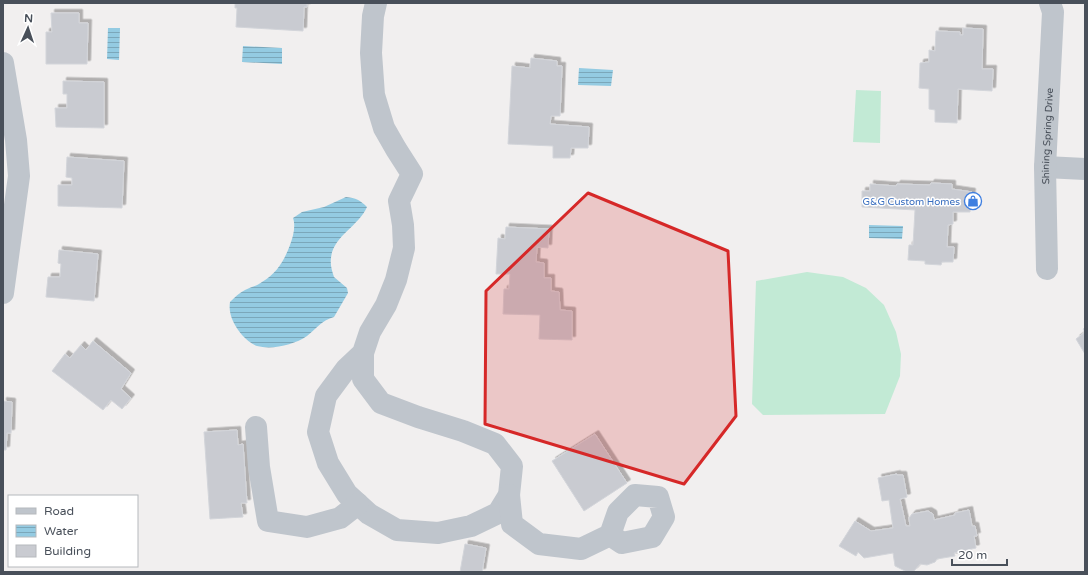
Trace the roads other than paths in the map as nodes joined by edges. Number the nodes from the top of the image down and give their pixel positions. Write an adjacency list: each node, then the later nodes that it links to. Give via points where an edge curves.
1 (376, 3): 8 (street, via 371,53 374,95 384,128 412,174 399,201 404,248 396,280 386,305 370,332)
2 (1054, 6): 4 (street, Shining Spring Drive)
3 (3, 63): 7 (street, via 16,140 19,176)
4 (1045, 167): 5 (street); 6 (street, Shining Spring Drive)
5 (1085, 169)
6 (1047, 269)
7 (3, 293)
8 (363, 353): 10 (street, via 363,379 381,403 495,444 512,466); 11 (street, via 346,369 326,396 318,432 328,462 347,494)
9 (256, 427): 11 (street, via 268,521 307,527 340,518)
10 (509, 495): 11 (street, via 498,513 471,526 438,534 397,530 369,514); 12 (street, via 512,524 540,544 581,549)
11 (358, 504)
12 (610, 535)

